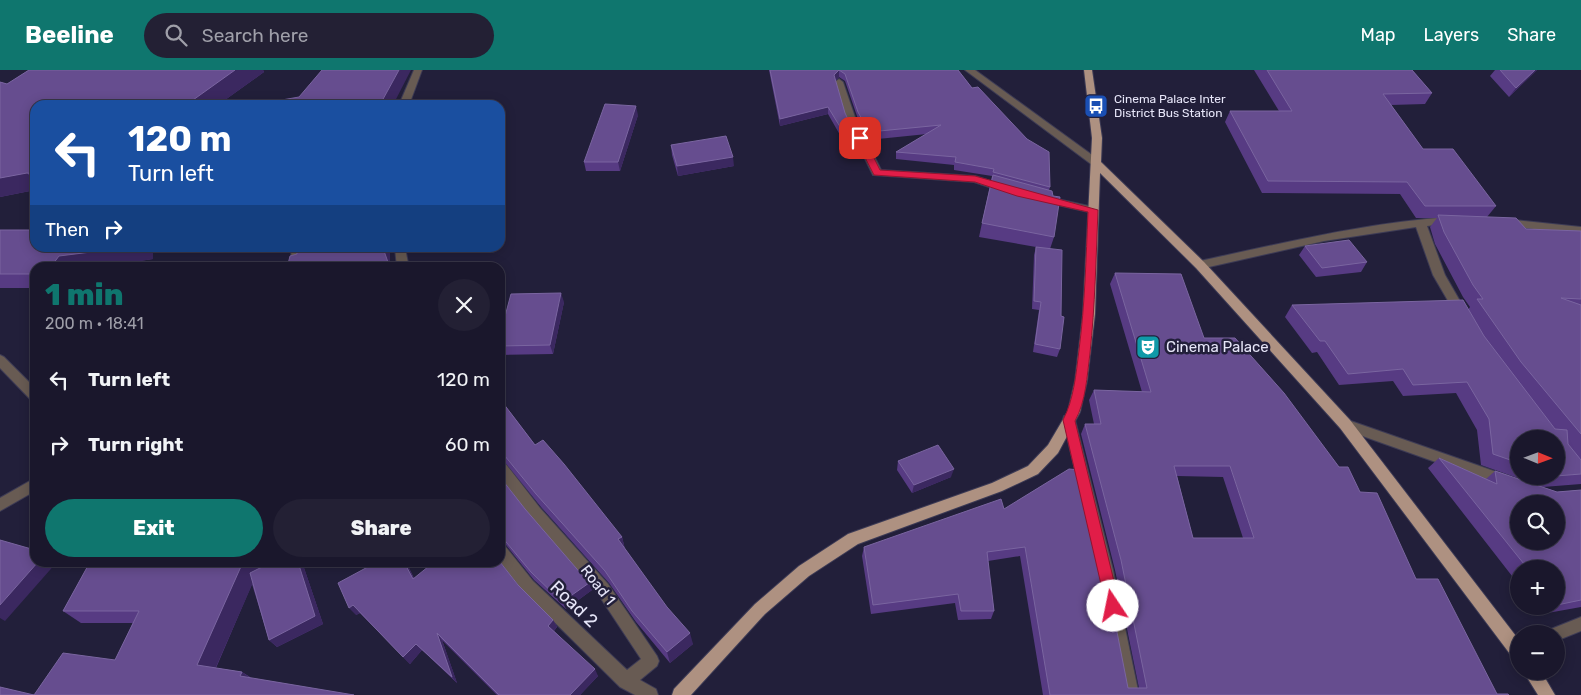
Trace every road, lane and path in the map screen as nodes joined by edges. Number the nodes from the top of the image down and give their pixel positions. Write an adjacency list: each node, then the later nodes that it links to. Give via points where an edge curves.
1 (418, 70): 5 (street)
2 (970, 70): 6 (street)
3 (1088, 70): 6 (main road, via 1097,138)
4 (839, 82): 7 (street, via 851,120 877,173 975,179)
5 (406, 100)
6 (1094, 162): 9 (main road); 14 (main road)
7 (1012, 191)
8 (1030, 196): 9 (street)
9 (1093, 210): 18 (main road, via 1089,314 1081,381)
10 (1464, 221): 11 (street)
11 (1420, 222): 14 (street, via 1370,228); 15 (street, via 1438,275)
12 (1499, 222): 13 (street)
13 (1581, 231)
14 (1200, 264): 19 (main road)
15 (1469, 326)
16 (0, 360): 17 (street)
17 (30, 391)
18 (1069, 420): 31 (main road, via 1053,449 1033,470 997,487 852,539 804,571 760,609); 32 (street, via 1106,570)
19 (1345, 424): 21 (street); 27 (main road)
20 (505, 473): 29 (street, Road 1, via 603,589 651,661)
21 (1510, 483)
22 (30, 488): 23 (street)
23 (0, 504)
24 (505, 557): 29 (street, Road 2, via 528,586)
25 (1581, 624): 26 (street)
26 (1565, 630)
27 (1510, 640)
28 (1537, 680): 33 (main road)
29 (626, 681): 30 (street)
30 (650, 695)
31 (680, 695)
32 (1131, 695)
33 (1547, 695)

